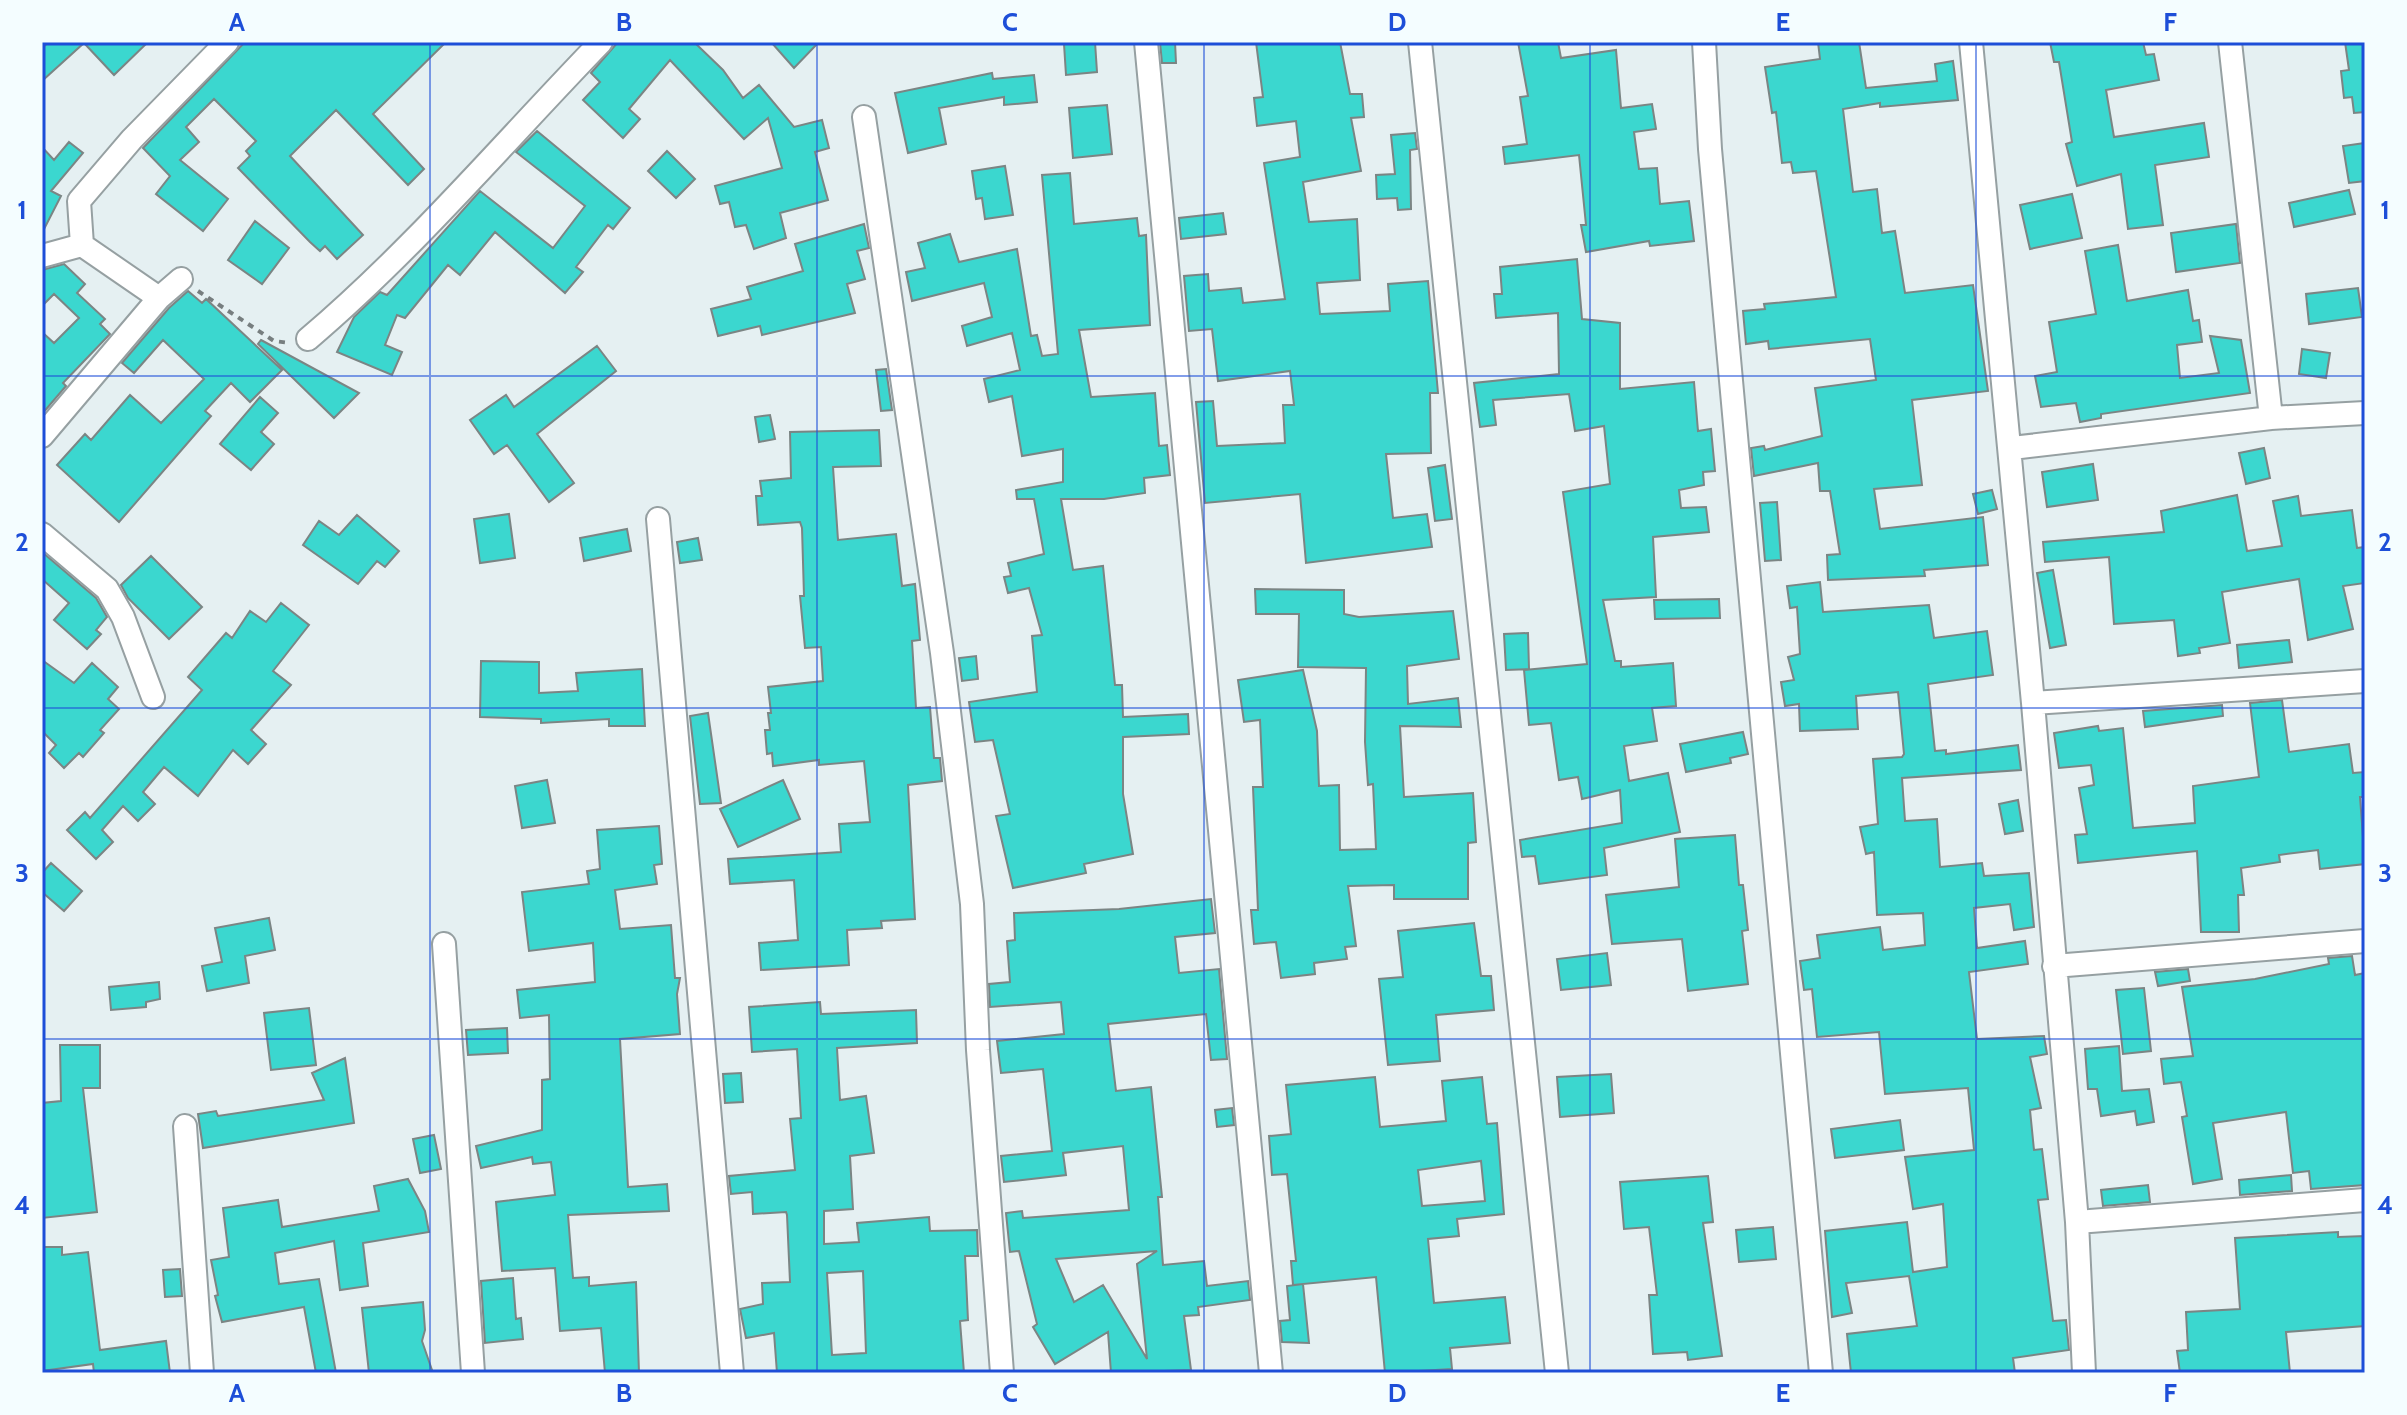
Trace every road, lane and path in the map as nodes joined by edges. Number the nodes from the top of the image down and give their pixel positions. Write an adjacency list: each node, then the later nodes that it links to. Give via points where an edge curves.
1 (227, 42): 9 (street, via 79,201)
2 (601, 42): 13 (street, via 440,215 365,291)
3 (1146, 42): 33 (street)
4 (1420, 42): 34 (street)
5 (1704, 42): 35 (street)
6 (1971, 42): 17 (street)
7 (2230, 42): 15 (street)
8 (864, 117): 32 (street, via 942,653 972,904)
9 (82, 245): 10 (street); 12 (street)
10 (42, 256)
11 (181, 279): 12 (street); 13 (path, via 274,341)
12 (159, 298): 16 (street)
13 (308, 339)
14 (2365, 413): 15 (street)
15 (2271, 418): 17 (street)
16 (42, 436)
17 (2012, 448): 22 (street)
18 (658, 519): 31 (street)
19 (42, 534): 21 (street, via 107,589)
20 (2365, 681): 22 (street)
21 (153, 697)
22 (2033, 703): 25 (street)
23 (2365, 941): 25 (street)
24 (444, 944): 30 (street)
25 (2054, 966): 28 (street)
26 (185, 1126): 29 (street)
27 (2365, 1200): 28 (street)
28 (2077, 1222): 36 (street)
29 (202, 1373)
30 (473, 1373)
31 (732, 1373)
32 (1002, 1373)
33 (1271, 1373)
34 (1557, 1373)
35 (1821, 1373)
36 (2084, 1373)

